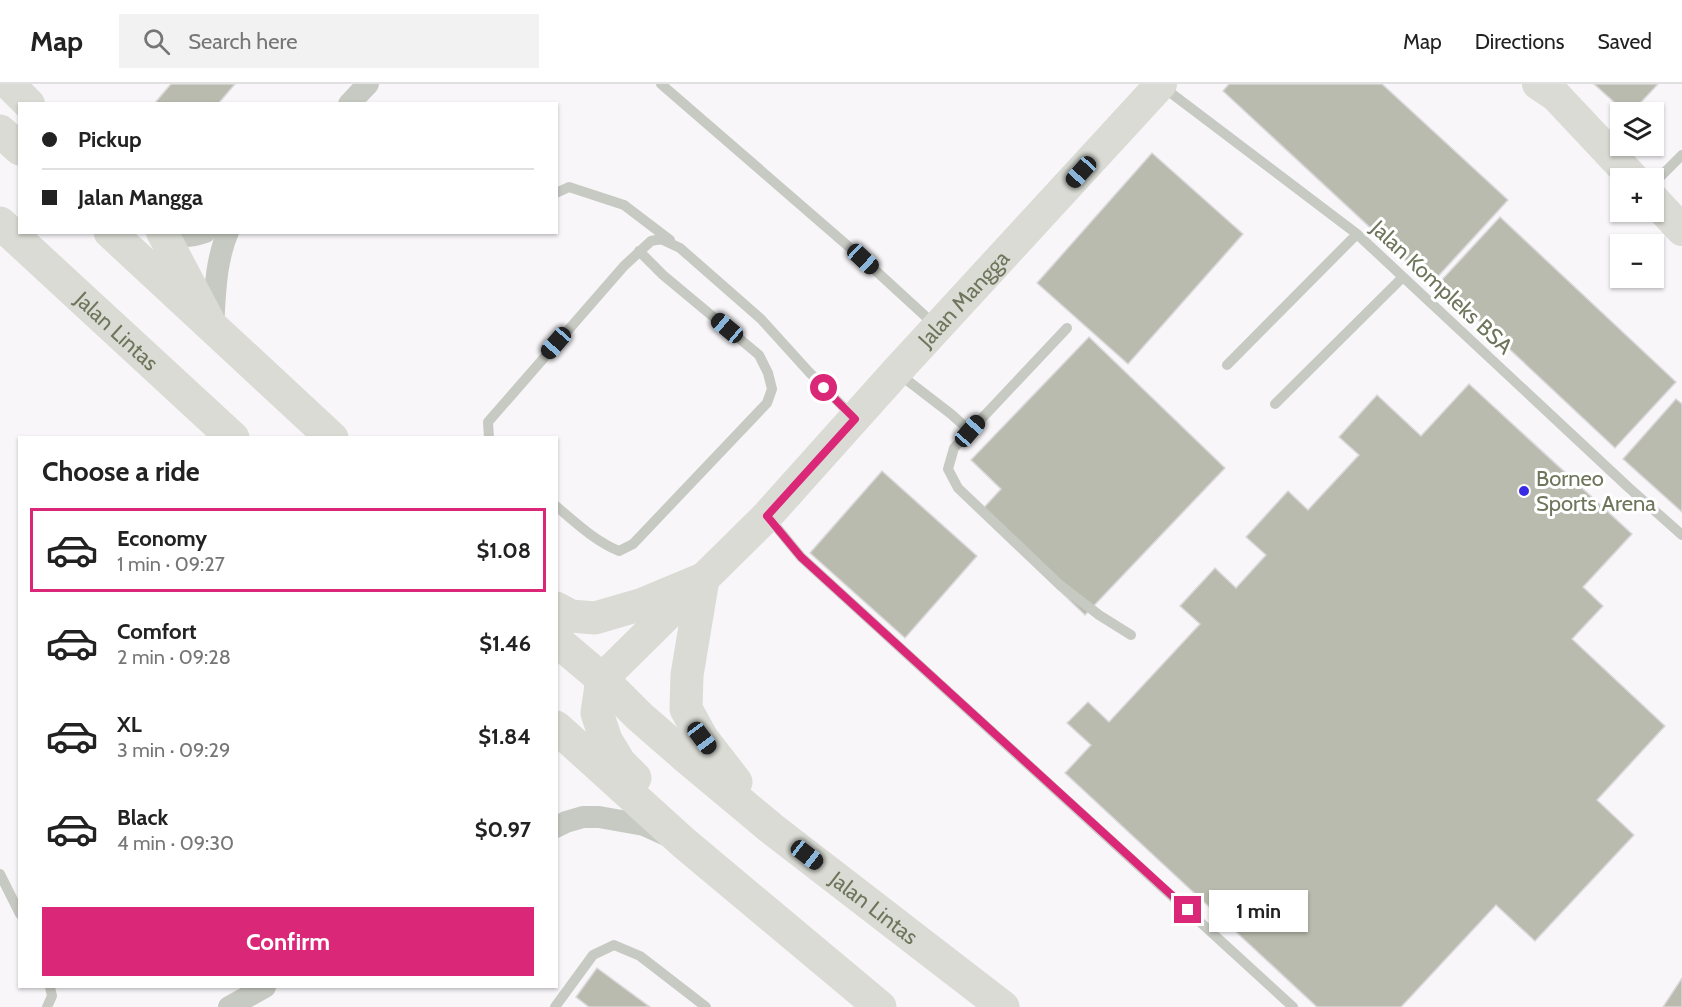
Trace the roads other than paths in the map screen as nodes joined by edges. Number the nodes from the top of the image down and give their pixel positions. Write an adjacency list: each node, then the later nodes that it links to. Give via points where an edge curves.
1 (9, 84): 6 (street)
2 (368, 84): 7 (street)
3 (661, 84): 27 (lane)
4 (1161, 85): 22 (lane, Jalan Kompleks BSA); 27 (street, Jalan Mangga)
5 (1546, 87): 11 (street)
6 (27, 102)
7 (351, 102)
8 (0, 131): 9 (highway)
9 (18, 147)
10 (1682, 155): 12 (lane)
11 (1623, 168)
12 (1664, 173)
13 (558, 192): 23 (lane, via 569,187 624,205)
14 (1664, 211): 16 (street)
15 (1, 227): 34 (highway, Jalan Lintas)
16 (1682, 230)
17 (112, 234): 26 (highway)
18 (164, 234): 26 (street)
19 (168, 234): 20 (street)
20 (199, 234)
21 (227, 234): 26 (street, via 218,270)
22 (1357, 234): 25 (lane, Jalan Kompleks BSA); 29 (lane)
23 (680, 248): 24 (lane, via 661,239 651,241); 32 (lane, via 761,319)
24 (639, 251): 36 (lane, via 488,422); 37 (lane, via 759,355 772,389 767,403 633,544 619,551 606,545)
25 (1403, 277): 31 (lane); 39 (lane, Jalan Kompleks BSA)
26 (213, 328): 35 (highway)
27 (938, 328): 30 (street, Jalan Mangga)
28 (1067, 328): 33 (lane)
29 (1227, 365)
30 (896, 372): 32 (street, Jalan Mangga); 33 (lane)
31 (1275, 404)
32 (855, 419): 38 (street, Jalan Mangga)
33 (970, 431): 42 (lane, via 954,448 948,469 958,488 1060,585)
34 (231, 436)
35 (330, 436)
36 (489, 436)
37 (558, 508)
38 (767, 516): 40 (street, Jalan Mangga); 60 (lane, via 801,557)
39 (1682, 535)
40 (703, 579): 41 (highway, via 643,604 595,618 571,616); 44 (street, Jalan Mangga); 47 (highway, via 687,675 686,709 702,738)
41 (558, 609)
42 (1131, 635)
43 (558, 642): 44 (highway, Jalan Lintas)
44 (602, 679): 47 (highway, Jalan Lintas, via 639,716); 51 (highway, via 597,713 606,740 620,763)
45 (558, 730): 48 (highway)
46 (558, 826): 48 (street, via 583,817 599,817 644,825)
47 (771, 828): 59 (highway, Jalan Lintas)
48 (684, 843): 51 (highway)
49 (0, 874): 50 (lane)
50 (18, 910)
51 (776, 920): 58 (highway)
52 (50, 988): 54 (lane, via 52,996)
53 (263, 988): 55 (street)
54 (47, 1007)
55 (228, 1007)
56 (555, 1007): 57 (lane, via 593,955 614,945 640,956)
57 (706, 1007)
58 (880, 1007)
59 (1003, 1007)
60 (1293, 1007)

